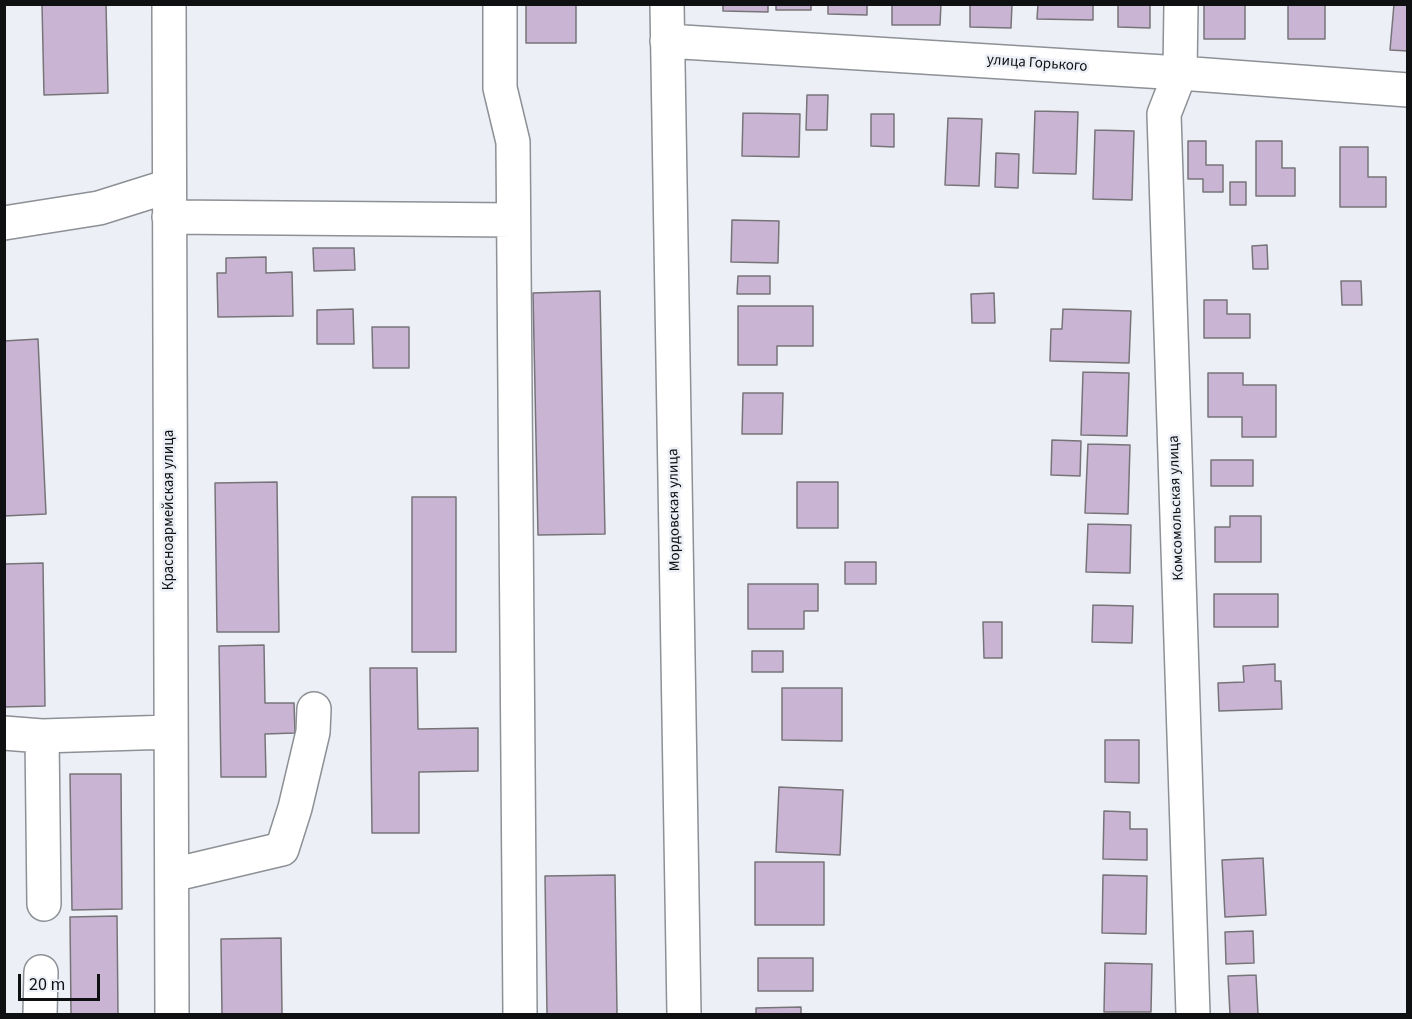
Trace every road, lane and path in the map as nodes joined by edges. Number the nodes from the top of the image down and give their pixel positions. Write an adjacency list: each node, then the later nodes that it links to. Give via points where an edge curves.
1 (169, 4): 8 (street, Красноармейская улица)
2 (500, 4): 9 (street, via 500,88 513,142)
3 (667, 4): 5 (street, Мордовская улица)
4 (1181, 4): 6 (street, Комсомольская улица)
5 (667, 41): 6 (street, улица Горького); 21 (street, Мордовская улица)
6 (1180, 73): 7 (street, улица Горького); 22 (street, Комсомольская улица, via 1164,114)
7 (1407, 90)
8 (169, 201): 9 (street); 10 (street); 12 (street, Красноармейская улица)
9 (513, 220): 20 (street)
10 (4, 223)
11 (314, 709): 15 (street, via 313,732 282,849)
12 (171, 732): 14 (street); 15 (street, Красноармейская улица)
13 (4, 733): 14 (street)
14 (42, 735): 16 (street)
15 (172, 875): 19 (street, Красноармейская улица)
16 (44, 904)
17 (41, 972): 18 (street)
18 (40, 1014)
19 (172, 1014)
20 (520, 1014)
21 (684, 1014)
22 (1193, 1014)

